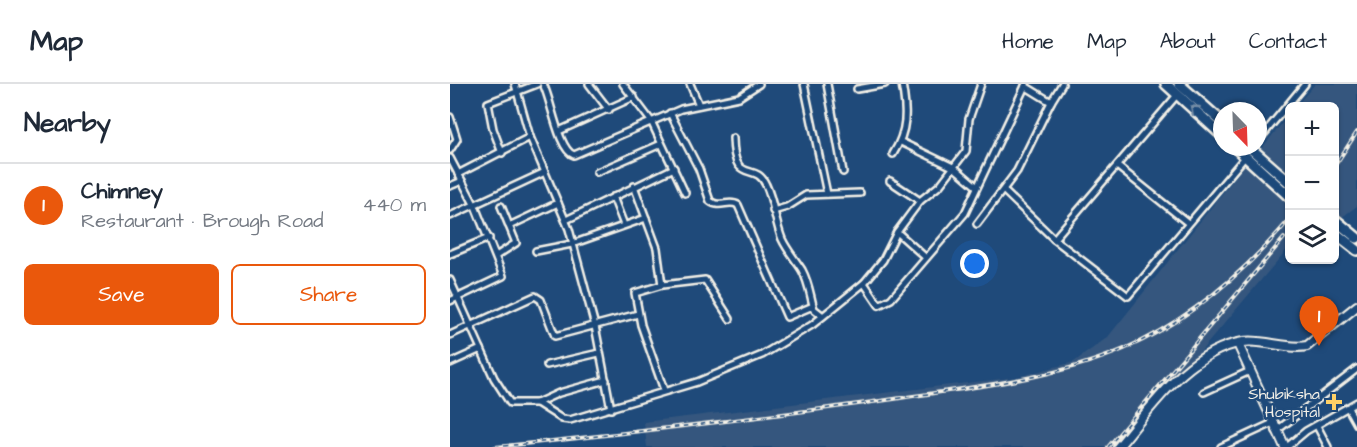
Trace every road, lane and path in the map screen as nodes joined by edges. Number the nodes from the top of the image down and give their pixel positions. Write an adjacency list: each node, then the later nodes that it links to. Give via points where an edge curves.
1 (515, 84): 19 (street)
2 (537, 84): 19 (street)
3 (543, 84): 30 (street)
4 (589, 84): 23 (street)
5 (623, 84): 20 (street)
6 (690, 84): 22 (street)
7 (759, 84): 22 (street, via 739,97)
8 (804, 84): 59 (street)
9 (827, 84): 47 (street)
10 (885, 84): 18 (street)
11 (902, 84): 33 (street, via 907,114)
12 (981, 84): 44 (street, via 969,118 966,151)
13 (1062, 84): 21 (street)
14 (1166, 84): 17 (main road)
15 (1305, 84): 29 (street)
16 (1026, 85): 21 (street); 54 (street)
17 (1179, 87): 25 (main road); 28 (main road, one-way to 17); 42 (street)
18 (857, 89)
19 (516, 91): 31 (street); 36 (street, via 488,104)
20 (634, 97): 23 (street); 27 (street)
21 (1051, 102): 55 (street)
22 (699, 105): 24 (street)
23 (609, 110): 30 (street)
24 (670, 113): 27 (street); 90 (street, via 699,169 710,201 739,206 787,317)
25 (1213, 115)
26 (450, 117): 35 (street, via 457,139)
27 (651, 121): 30 (street, via 574,155 567,151); 34 (street)
28 (1213, 125)
29 (1267, 129)
30 (559, 131)
31 (530, 137): 36 (street); 45 (street)
32 (733, 138): 65 (street, via 734,159 742,169 763,179)
33 (901, 142): 37 (street); 44 (street)
34 (661, 144): 43 (street); 46 (street)
35 (450, 150)
36 (502, 153): 48 (street)
37 (893, 154)
38 (1244, 156): 70 (street)
39 (1257, 156): 56 (main road)
40 (1260, 156): 49 (main road)
41 (450, 158): 48 (street)
42 (1117, 166): 70 (street); 78 (street)
43 (674, 168): 53 (street); 57 (street)
44 (955, 168): 54 (street); 61 (street)
45 (545, 172): 62 (street); 63 (street)
46 (597, 172)
47 (843, 172)
48 (458, 174): 50 (street)
49 (1285, 179)
50 (462, 181): 52 (street); 63 (street)
51 (890, 181): 61 (street)
52 (450, 186)
53 (634, 186): 60 (street); 67 (street)
54 (976, 186): 84 (street, via 965,213)
55 (1004, 191): 71 (street); 78 (street)
56 (1285, 191)
57 (685, 193)
58 (860, 193): 59 (street)
59 (827, 194): 65 (street, via 806,195)
60 (613, 197): 68 (street); 72 (street)
61 (920, 201): 74 (street)
62 (558, 202): 68 (street); 73 (street)
63 (475, 206): 66 (street); 76 (street)
64 (501, 206): 73 (street)
65 (773, 211): 90 (street, via 782,240 811,289)
66 (450, 216)
67 (646, 218): 72 (street); 87 (street, via 657,248)
68 (566, 220): 79 (street)
69 (1339, 222): 77 (main road)
70 (1188, 223): 78 (street, via 1126,296)
71 (977, 224)
72 (624, 225): 79 (street)
73 (509, 226): 83 (street, via 516,245)
74 (897, 232): 84 (street); 86 (street, via 883,260)
75 (1339, 235): 80 (main road)
76 (489, 238): 82 (street); 83 (street)
77 (1357, 238)
78 (1054, 239)
79 (572, 243): 81 (street); 96 (street)
80 (1357, 250)
81 (536, 251)
82 (450, 254)
83 (496, 256): 88 (street, via 502,277)
84 (925, 257): 86 (street, via 891,299 879,305)
85 (450, 280): 88 (street)
86 (864, 283): 93 (street)
87 (662, 285): 92 (street, via 635,293); 94 (street, via 705,280)
88 (458, 298): 89 (street); 95 (street)
89 (450, 301)
90 (813, 306): 93 (street)
91 (1357, 306): 98 (street, via 1314,342 1302,347)
92 (638, 314): 96 (street); 106 (street)
93 (823, 316): 106 (street, via 762,355 698,382)
94 (730, 319)
95 (471, 326): 96 (street, via 536,296 555,336); 97 (street); 99 (street)
96 (595, 326): 100 (street)
97 (450, 335)
98 (1238, 344): 104 (street); 115 (street, via 1215,353 1179,376)
99 (481, 349): 101 (street); 109 (street, via 508,402)
100 (599, 353): 102 (street); 105 (street)
101 (450, 363)
102 (547, 365)
103 (1357, 369): 114 (street)
104 (1250, 371): 107 (street); 114 (street)
105 (606, 380): 109 (street); 111 (street)
106 (664, 390): 111 (street)
107 (1204, 392)
108 (1357, 402): 110 (street)
109 (537, 403): 111 (street, via 566,420)
110 (1348, 408): 112 (street); 113 (street)
111 (611, 409)
112 (1357, 424)
113 (1317, 426): 117 (street); 118 (street)
114 (1274, 427): 116 (street); 117 (street)
115 (1118, 447)
116 (1221, 447)
117 (1286, 447)
118 (1328, 447)

